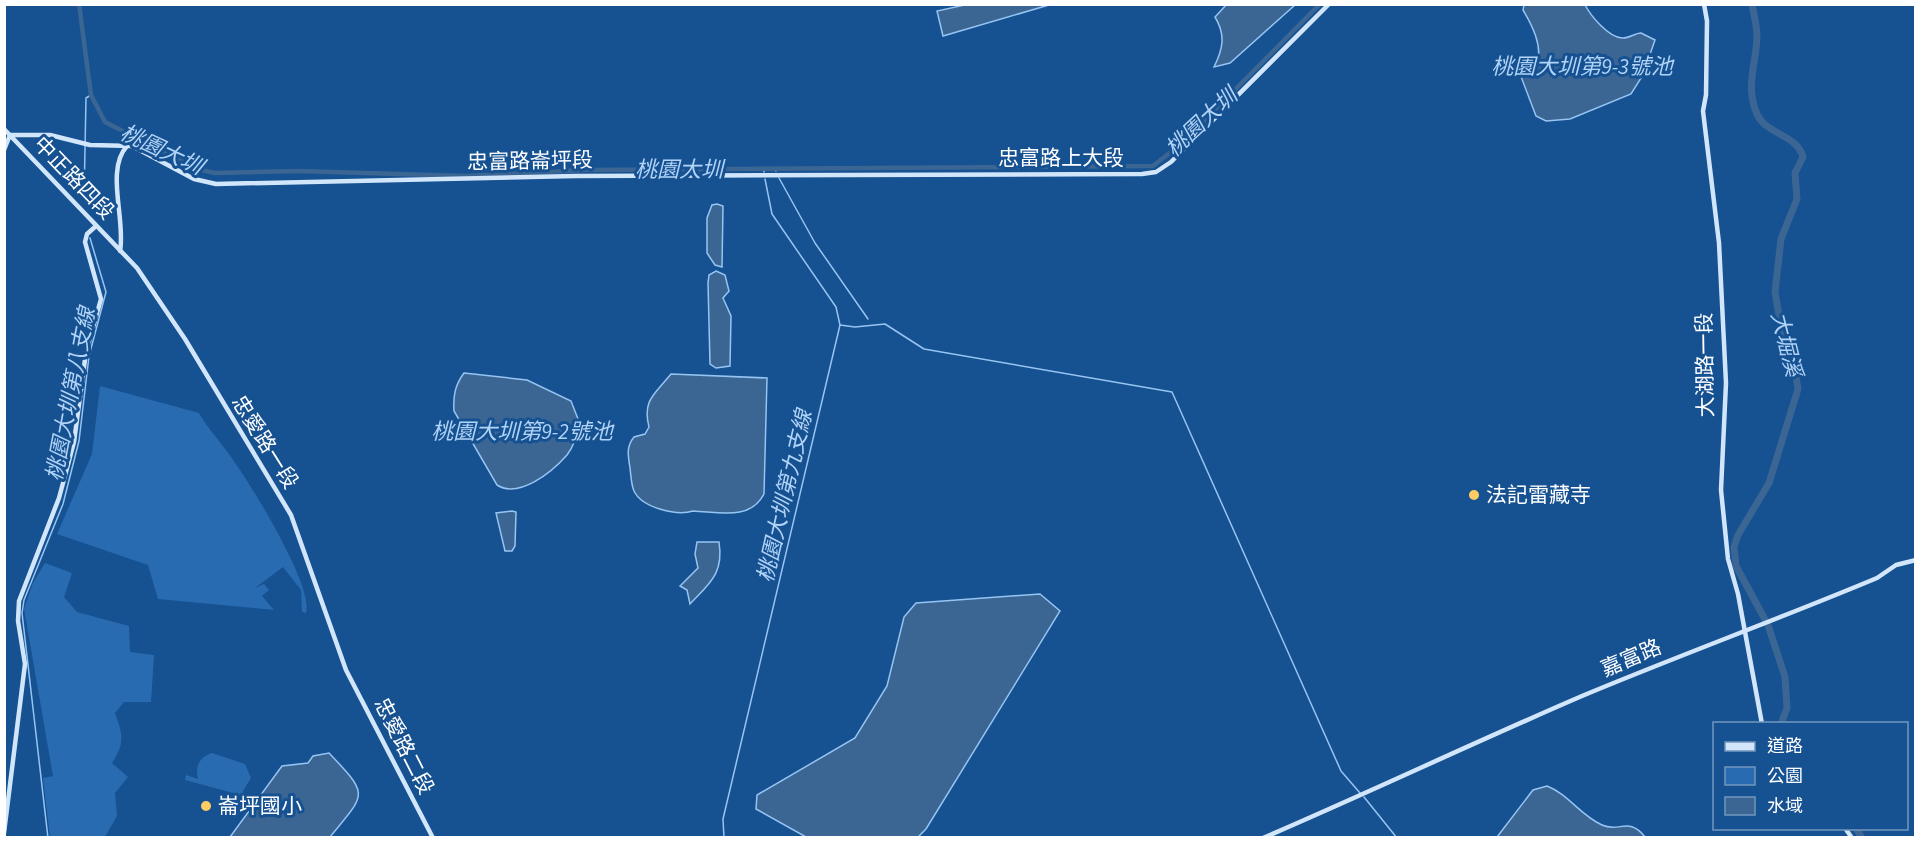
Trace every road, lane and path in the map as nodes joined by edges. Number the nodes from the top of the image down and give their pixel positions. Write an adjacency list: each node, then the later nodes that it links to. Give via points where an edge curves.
1 (1329, 4): 7 (street, 忠富路上大段, via 1171,162 1156,171)
2 (1704, 4): 11 (street, 大湖路一段, via 1706,84 1702,111 1719,243 1726,383 1721,490 1728,559)
3 (4, 129): 4 (street, 中正路四段)
4 (10, 135): 5 (street, via 64,137 87,144); 6 (street); 8 (street, 中正路四段)
5 (127, 146): 7 (street, 忠富路崙坪段, via 194,179 216,184 575,176); 9 (street, via 120,155 117,180 123,236)
6 (4, 150)
7 (942, 174)
8 (96, 226): 9 (street, 中正路四段); 14 (street, via 85,242 101,299 86,352 74,442 57,506 19,601 25,664)
9 (120, 250): 12 (street, 忠愛路一段, via 162,303 291,515)
10 (1916, 560): 11 (street, 嘉富路)
11 (1745, 632): 13 (street, 大湖路一段); 16 (street, 嘉富路, via 1687,652)
12 (346, 670): 15 (street, 忠愛路二段)
13 (1762, 722)
14 (4, 833)
15 (433, 837)
16 (1263, 837)

